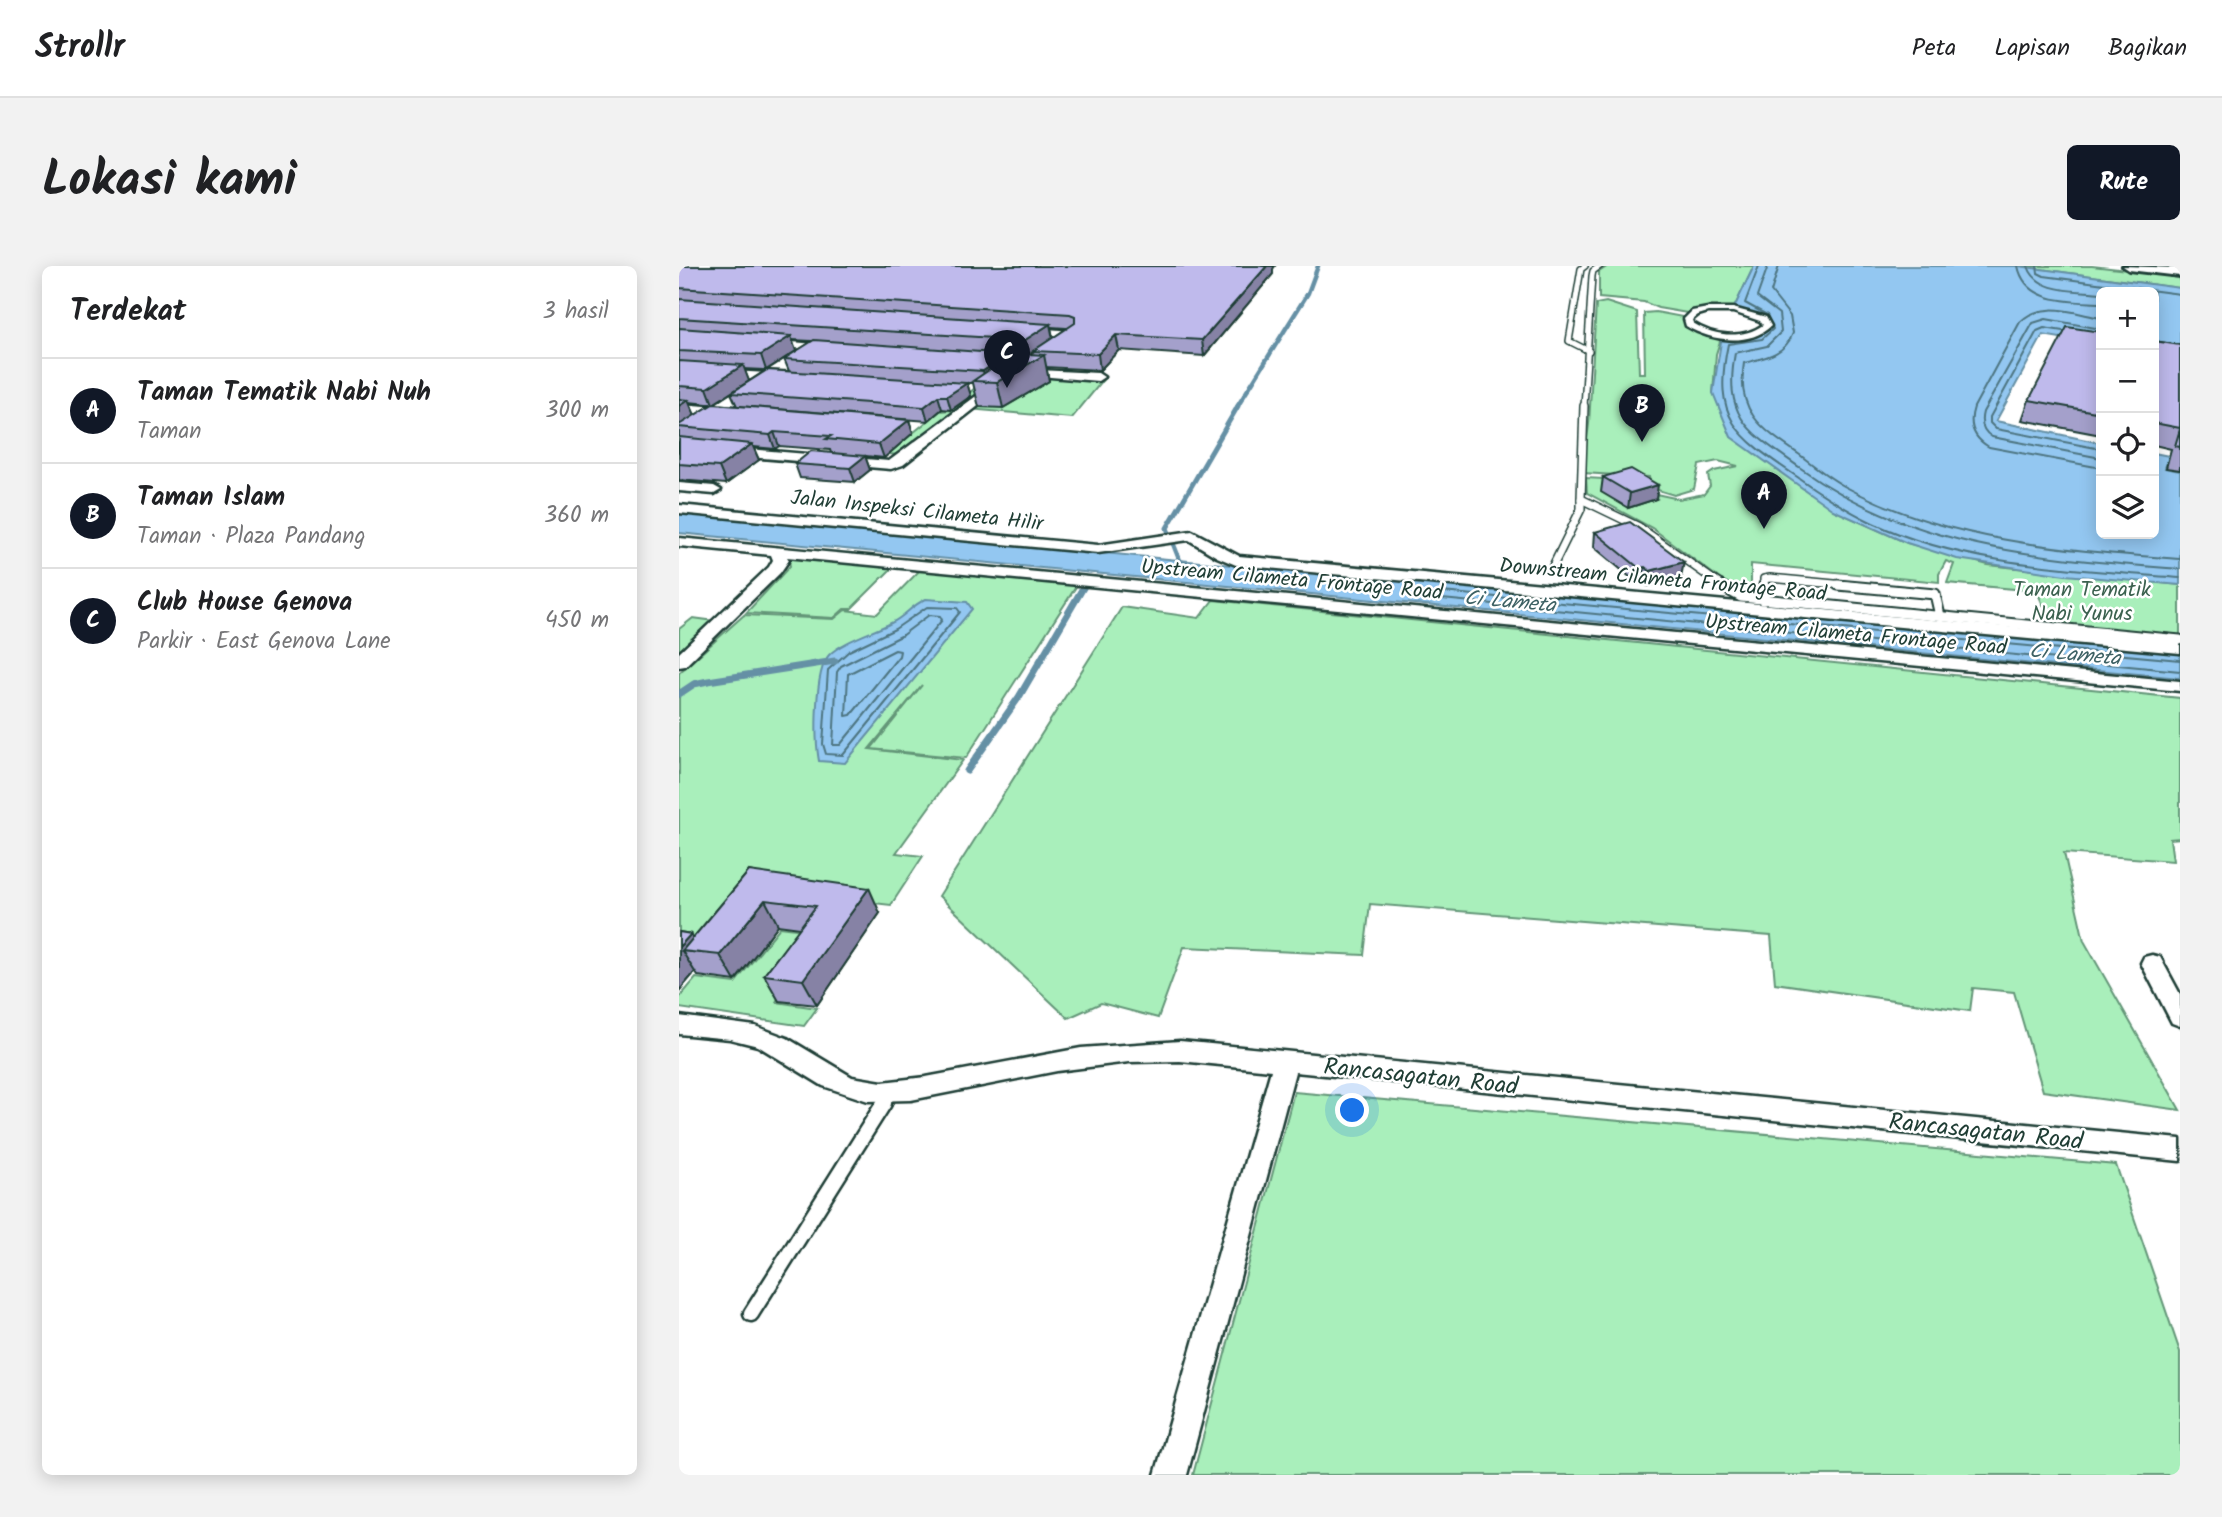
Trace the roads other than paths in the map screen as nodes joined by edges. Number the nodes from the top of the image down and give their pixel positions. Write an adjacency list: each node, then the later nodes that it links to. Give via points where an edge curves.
1 (1585, 266): 6 (lane)
2 (1601, 266): 7 (lane, via 1593,271)
3 (2129, 266): 5 (street)
4 (2166, 266): 5 (street)
5 (2180, 270)
6 (1576, 297): 7 (lane); 15 (lane, via 1569,341)
7 (1592, 299): 15 (lane)
8 (1708, 310): 8 (street, via 1745,312 1763,319 1766,326 1753,334 1729,336 1703,332 1689,324 1691,315)
9 (1015, 330): 14 (street, via 1072,334)
10 (834, 334): 12 (street)
11 (747, 342): 12 (street)
12 (814, 347): 13 (street); 19 (street)
13 (841, 349)
14 (1052, 349)
15 (1589, 351): 33 (lane)
16 (1033, 362): 17 (street)
17 (1018, 367): 20 (street); 23 (street)
18 (679, 371): 19 (street)
19 (769, 377): 21 (street); 25 (street)
20 (1098, 377)
21 (797, 379)
22 (964, 389): 23 (street)
23 (991, 391): 29 (street)
24 (679, 408): 25 (street)
25 (716, 411): 26 (street); 27 (street)
26 (742, 413)
27 (697, 423)
28 (913, 427): 29 (street)
29 (940, 429): 30 (street, via 891,465)
30 (679, 447)
31 (679, 487): 32 (street)
32 (714, 490)
33 (1581, 499): 38 (lane, via 1581,509); 39 (lane, via 1639,527 1731,593)
34 (679, 509): 36 (street, Jalan Inspeksi Cilameta Hilir, via 1098,549)
35 (679, 542): 37 (street)
36 (1150, 542): 41 (street, Downstream Cilameta Frontage Road, via 1189,534 1237,560)
37 (776, 551): 44 (street, Upstream Cilameta Frontage Road); 45 (street, via 781,560 775,570)
38 (1553, 566)
39 (1763, 600): 40 (lane); 40 (lane, via 1764,579 1770,578 1935,594)
40 (1940, 616): 42 (lane)
41 (1898, 625): 43 (street, Downstream Cilameta Frontage Road); 44 (street)
42 (2180, 639)
43 (2180, 648)
44 (1904, 656): 46 (street, Upstream Cilameta Frontage Road)
45 (679, 662)
46 (2180, 686)
47 (2153, 962): 48 (street)
48 (2180, 1017)
49 (679, 1025): 51 (street, Rancasagatan Road, via 756,1035 844,1086)
50 (1285, 1063): 51 (street, Rancasagatan Road, via 1132,1050); 52 (street, Rancasagatan Road); 54 (street)
51 (891, 1092): 53 (lane)
52 (2180, 1150)
53 (751, 1314)
54 (1171, 1475)

